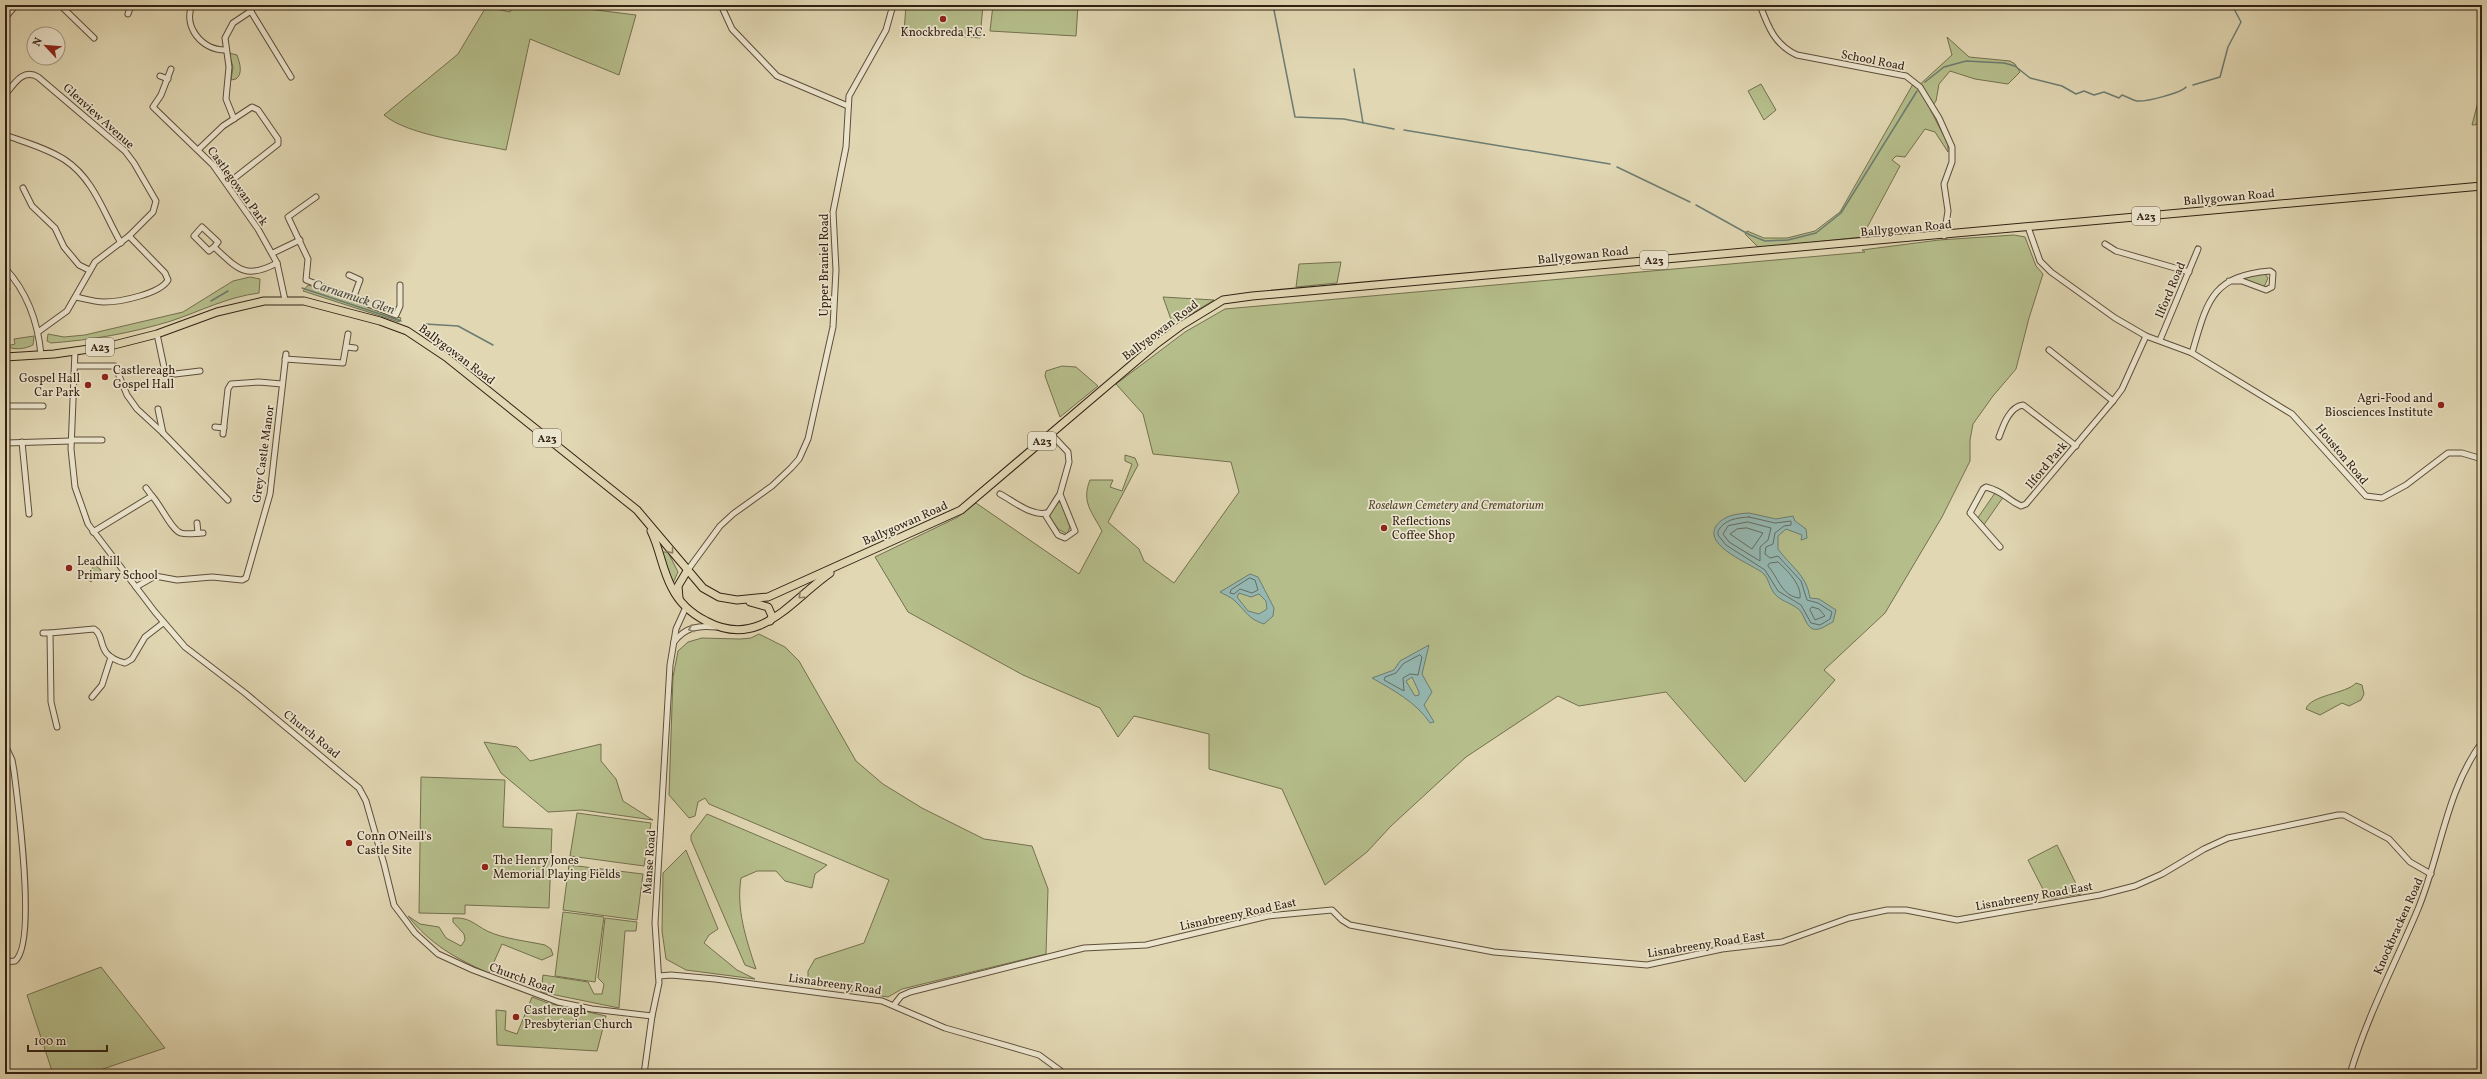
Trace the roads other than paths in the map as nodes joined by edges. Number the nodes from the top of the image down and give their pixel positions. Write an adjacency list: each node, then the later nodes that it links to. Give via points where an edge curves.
1 (16, 5): 11 (street)
2 (60, 5): 12 (street)
3 (132, 5): 10 (street)
4 (192, 5): 13 (street, via 190,22 200,40 212,48)
5 (247, 5): 9 (street)
6 (721, 5): 19 (street, via 732,29 777,76)
7 (893, 5): 19 (street, Upper Braniel Road, via 886,30 852,89)
8 (1760, 5): 29 (street, School Road, via 1769,29 1785,50 1797,55 1906,76 1920,87 1939,118 1952,147 1952,162 1944,184 1948,210)
9 (251, 11): 13 (street, via 241,16 229,28 225,38); 16 (street)
10 (128, 14)
11 (5, 18)
12 (94, 38)
13 (225, 50): 20 (street, via 229,67 226,99)
14 (171, 69): 17 (street, Castlegowan Park)
15 (160, 76): 17 (street)
16 (291, 77)
17 (168, 79): 22 (street, Castlegowan Park, via 153,107)
18 (5, 95): 28 (street, Glenview Avenue, via 24,75 34,74 96,124 128,154 154,197 156,205 153,212)
19 (848, 106): 86 (street, Upper Braniel Road, via 846,147 833,212 836,268 833,327 808,440 799,459 787,472 720,526)
20 (234, 119): 22 (street); 23 (street, via 252,107 258,110 278,139 278,144)
21 (5, 135): 31 (street, via 57,155 79,172 91,185)
22 (199, 149): 23 (street, Castlegowan Park)
23 (227, 184): 35 (street, Castlegowan Park)
24 (2482, 186): 27 (main road, Ballygowan Road / A23)
25 (23, 188): 38 (street, via 32,206 55,228 64,247 79,265)
26 (316, 196): 30 (street, via 288,217)
27 (2028, 227): 29 (main road, Ballygowan Road / A23); 49 (street, Houston Road, via 2035,251 2044,266 2090,301)
28 (129, 236): 31 (street, Glenview Avenue); 43 (street, via 165,273 168,280 163,288 110,302)
29 (1944, 236): 67 (main road, Ballygowan Road / A23, via 1349,286 1223,300 1201,312 1155,345)
30 (300, 240): 35 (street); 44 (street, via 308,259 306,280)
31 (121, 243): 38 (street, Glenview Avenue, via 95,262)
32 (2105, 244): 39 (street, via 2116,251)
33 (214, 247): 33 (street, via 209,251 194,236 202,227 218,242); 36 (street, via 241,271 258,272)
34 (2198, 249): 39 (street, Ilford Road)
35 (273, 253): 36 (street, Castlegowan Park)
36 (278, 263): 45 (street, Castlegowan Park)
37 (5, 268): 46 (street, via 29,303)
38 (89, 270): 43 (street, Glenview Avenue)
39 (2189, 272): 50 (street, Ilford Road)
40 (349, 275): 44 (street, via 360,280)
41 (2229, 281): 41 (street, via 2240,275 2273,273 2269,289 2242,281); 55 (street, via 2221,286 2211,301 2200,325)
42 (400, 285): 44 (street, via 400,306 396,315)
43 (76, 297): 46 (street, Glenview Avenue, via 67,311)
44 (353, 299)
45 (284, 300): 47 (main road, Ballygowan Road / A23, via 244,304); 82 (main road, Ballygowan Road / A23, via 326,305 407,331 447,358 636,510)
46 (38, 332): 56 (street)
47 (157, 334): 54 (main road, Ballygowan Road / A23); 59 (street, via 165,372 175,374)
48 (348, 334): 51 (street)
49 (2146, 336): 50 (street, Houston Road); 61 (street, Ilford Park, via 2122,389)
50 (2160, 340): 55 (street, Houston Road)
51 (347, 347): 52 (street); 60 (street, Grey Castle Manor, via 343,363 285,356)
52 (355, 348)
53 (2049, 350): 61 (street)
54 (75, 351): 56 (main road, Ballygowan Road / A23); 58 (street, Church Road)
55 (2192, 353): 74 (street, Houston Road, via 2292,414 2308,429 2360,492 2372,499 2382,498 2406,485 2448,453 2462,453)
56 (41, 355): 57 (main road, Ballygowan Road / A23)
57 (5, 357)
58 (75, 366): 66 (street, via 114,366 131,402); 70 (street, Church Road)
59 (200, 371)
60 (282, 384): 65 (street, via 231,384 228,390 224,431); 91 (street, Grey Castle Manor, via 270,494 246,578 177,580 155,576)
61 (2113, 401): 73 (street, Ilford Park)
62 (5, 406): 63 (street)
63 (42, 406)
64 (158, 409): 66 (street)
65 (215, 427)
66 (163, 432): 79 (street)
67 (1051, 434): 77 (street, via 1068,452 1069,462); 87 (main road, Ballygowan Road / A23, via 961,510)
68 (1999, 437): 73 (street, via 2008,416 2023,405)
69 (102, 440): 70 (street)
70 (71, 441): 71 (street); 84 (street, Church Road, via 78,501)
71 (22, 442): 72 (street); 81 (street)
72 (6, 443)
73 (2076, 446): 85 (street, Ilford Park, via 2024,505 1996,490 1983,489 1970,513)
74 (2482, 459)
75 (146, 488): 78 (street)
76 (1000, 494): 80 (street, via 1029,510)
77 (1060, 494): 80 (street); 80 (street, via 1075,531 1065,538 1058,535)
78 (152, 496): 83 (street, via 163,508 176,531 183,534 200,533); 84 (street)
79 (228, 500)
80 (1046, 513)
81 (29, 514)
82 (646, 521): 88 (main road, Ballygowan Road / A23, one-way to 88); 92 (main road, Ballygowan Road / A23, via 668,580)
83 (197, 523)
84 (93, 532): 91 (street, Church Road)
85 (2000, 547)
86 (694, 558): 88 (street, Upper Braniel Road); 89 (street)
87 (843, 564): 93 (main road, Ballygowan Road / A23, via 768,597); 95 (main road, Ballygowan Road / A23, one-way to 95, via 816,582)
88 (687, 571): 89 (main road, Ballygowan Road / A23); 90 (main road)
89 (692, 577): 90 (main road, via 682,581); 93 (main road, Ballygowan Road / A23, via 703,588 719,596)
90 (678, 586): 92 (main road)
91 (136, 587): 96 (street, Church Road)
92 (679, 598): 94 (main road, Ballygowan Road / A23)
93 (742, 600): 95 (main road, A23, via 762,604 768,608 772,616)
94 (686, 607): 97 (main road, Ballygowan Road / A23); 100 (street, Manse Road, via 676,629)
95 (770, 621): 97 (main road, Ballygowan Road / A23, via 752,628)
96 (164, 623): 101 (street, via 145,637 130,662 125,663); 110 (street, Church Road, via 190,651 360,788 394,905 403,919 430,948 455,963 558,1002 592,1010)
97 (721, 628): 100 (street, one-way to 100, via 689,628 678,637)
98 (44, 633): 99 (street)
99 (50, 633): 101 (street, via 94,629 98,632 103,648); 103 (street, via 51,702)
100 (671, 650): 108 (street, Manse Road, via 655,922)
101 (111, 657): 102 (street, via 102,684)
102 (92, 697)
103 (57, 727)
104 (2482, 742): 106 (street, Knockbracken Road, via 2455,791)
105 (5, 746): 107 (street, via 14,771 26,907 23,950 15,961)
106 (2431, 874): 109 (street, Lisnabreeny Road East, via 2410,862 2389,839 2344,815 2338,815 2228,838 2162,874 2135,886 2100,895 1957,920 1906,910 1868,912 1782,942 1722,949 1647,965 1494,952 1350,925 1335,911 1329,909 1268,916 1146,945 1074,950 910,992 901,996); 113 (street, Knockbracken Road, via 2369,1016)
107 (5, 962)
108 (659, 976): 109 (street, Lisnabreeny Road, via 722,979); 110 (street, Manse Road)
109 (894, 1004): 112 (street, Lisnabreeny Road, via 951,1030 1039,1055)
110 (652, 1016): 111 (street, Manse Road)
111 (644, 1074)
112 (1065, 1074)
113 (2350, 1074)

